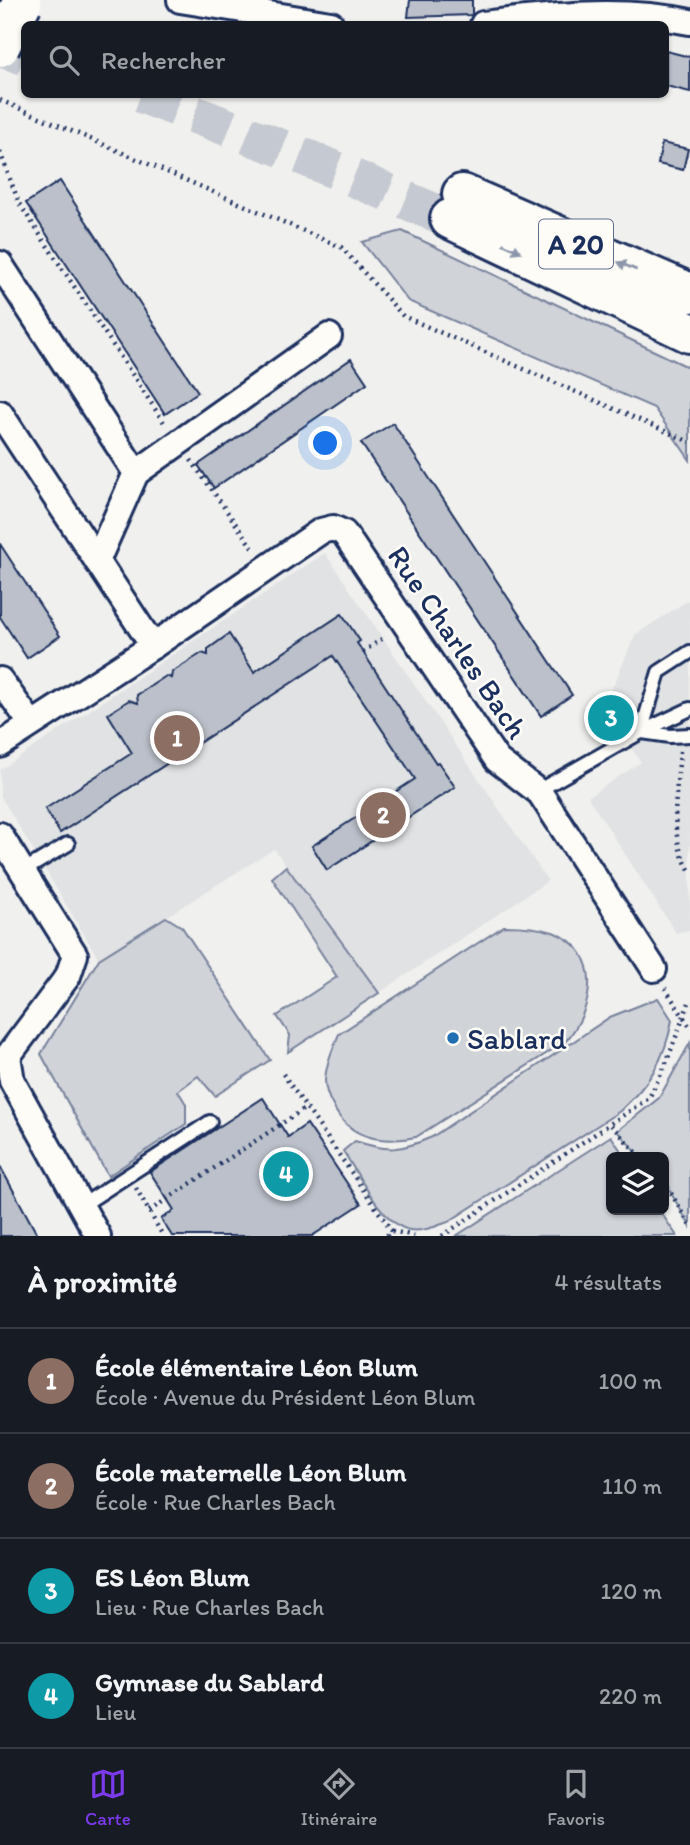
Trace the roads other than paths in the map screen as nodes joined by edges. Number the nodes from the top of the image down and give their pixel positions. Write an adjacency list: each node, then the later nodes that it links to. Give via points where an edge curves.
1 (180, 0): 3 (street)
2 (22, 3): 6 (main road, bridge)
3 (312, 21)
4 (505, 21): 5 (street, via 557,14 666,17)
5 (690, 22)
6 (0, 47)
7 (0, 264): 12 (street)
8 (690, 293): 9 (main road, A 20, one-way to 9, via 456,206)
9 (690, 333)
10 (329, 336): 12 (street)
11 (0, 414): 13 (street)
12 (136, 472): 13 (street)
13 (97, 561): 14 (street)
14 (153, 646): 18 (street, Rue Charles Bach); 22 (street, Rue Charles Bach, via 333,527 353,543 497,760)
15 (690, 652): 19 (lane, via 659,672)
16 (0, 680): 18 (street)
17 (690, 709): 19 (lane)
18 (31, 723): 21 (street, Rue Charles Bach)
19 (641, 732): 20 (lane); 22 (lane)
20 (690, 735)
21 (0, 745)
22 (540, 793): 26 (street, Rue Charles Bach)
23 (0, 835): 25 (street)
24 (68, 844): 25 (lane)
25 (23, 871): 28 (street, via 75,955 68,976 8,1056 8,1066)
26 (654, 969)
27 (210, 1122): 28 (lane)
28 (81, 1206): 29 (street)
29 (98, 1236)

